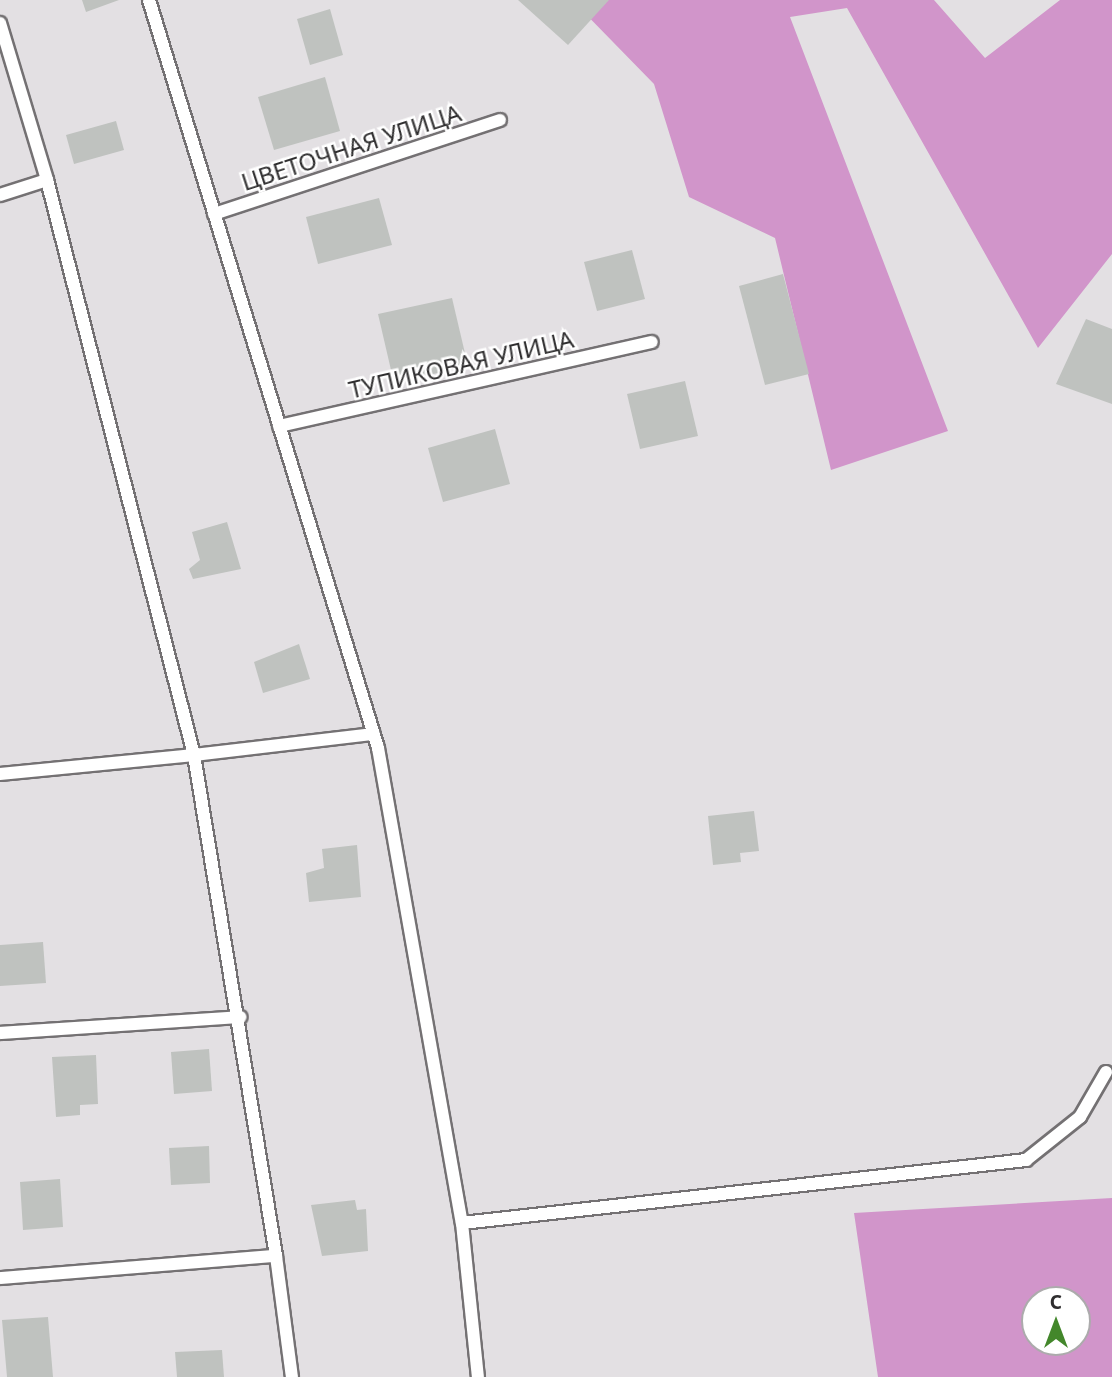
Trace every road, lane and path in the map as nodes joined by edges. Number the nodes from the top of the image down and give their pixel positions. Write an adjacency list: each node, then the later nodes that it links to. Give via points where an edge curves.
1 (149, 0): 6 (lane)
2 (0, 23): 4 (lane)
3 (500, 120): 6 (lane, ЦВЕТОЧНАЯ УЛИЦА)
4 (47, 180): 5 (lane); 10 (lane)
5 (0, 195)
6 (215, 214): 8 (lane)
7 (652, 342): 8 (lane, ТУПИКОВАЯ УЛИЦА)
8 (279, 426): 9 (lane)
9 (374, 734): 10 (lane); 15 (lane)
10 (194, 755): 11 (lane); 12 (lane)
11 (0, 774)
12 (240, 1017): 13 (lane); 16 (lane)
13 (0, 1033)
14 (1106, 1072): 15 (lane, via 1080,1116 1026,1160)
15 (461, 1223): 19 (lane)
16 (276, 1256): 17 (lane); 18 (lane)
17 (0, 1278)
18 (292, 1377)
19 (478, 1377)

